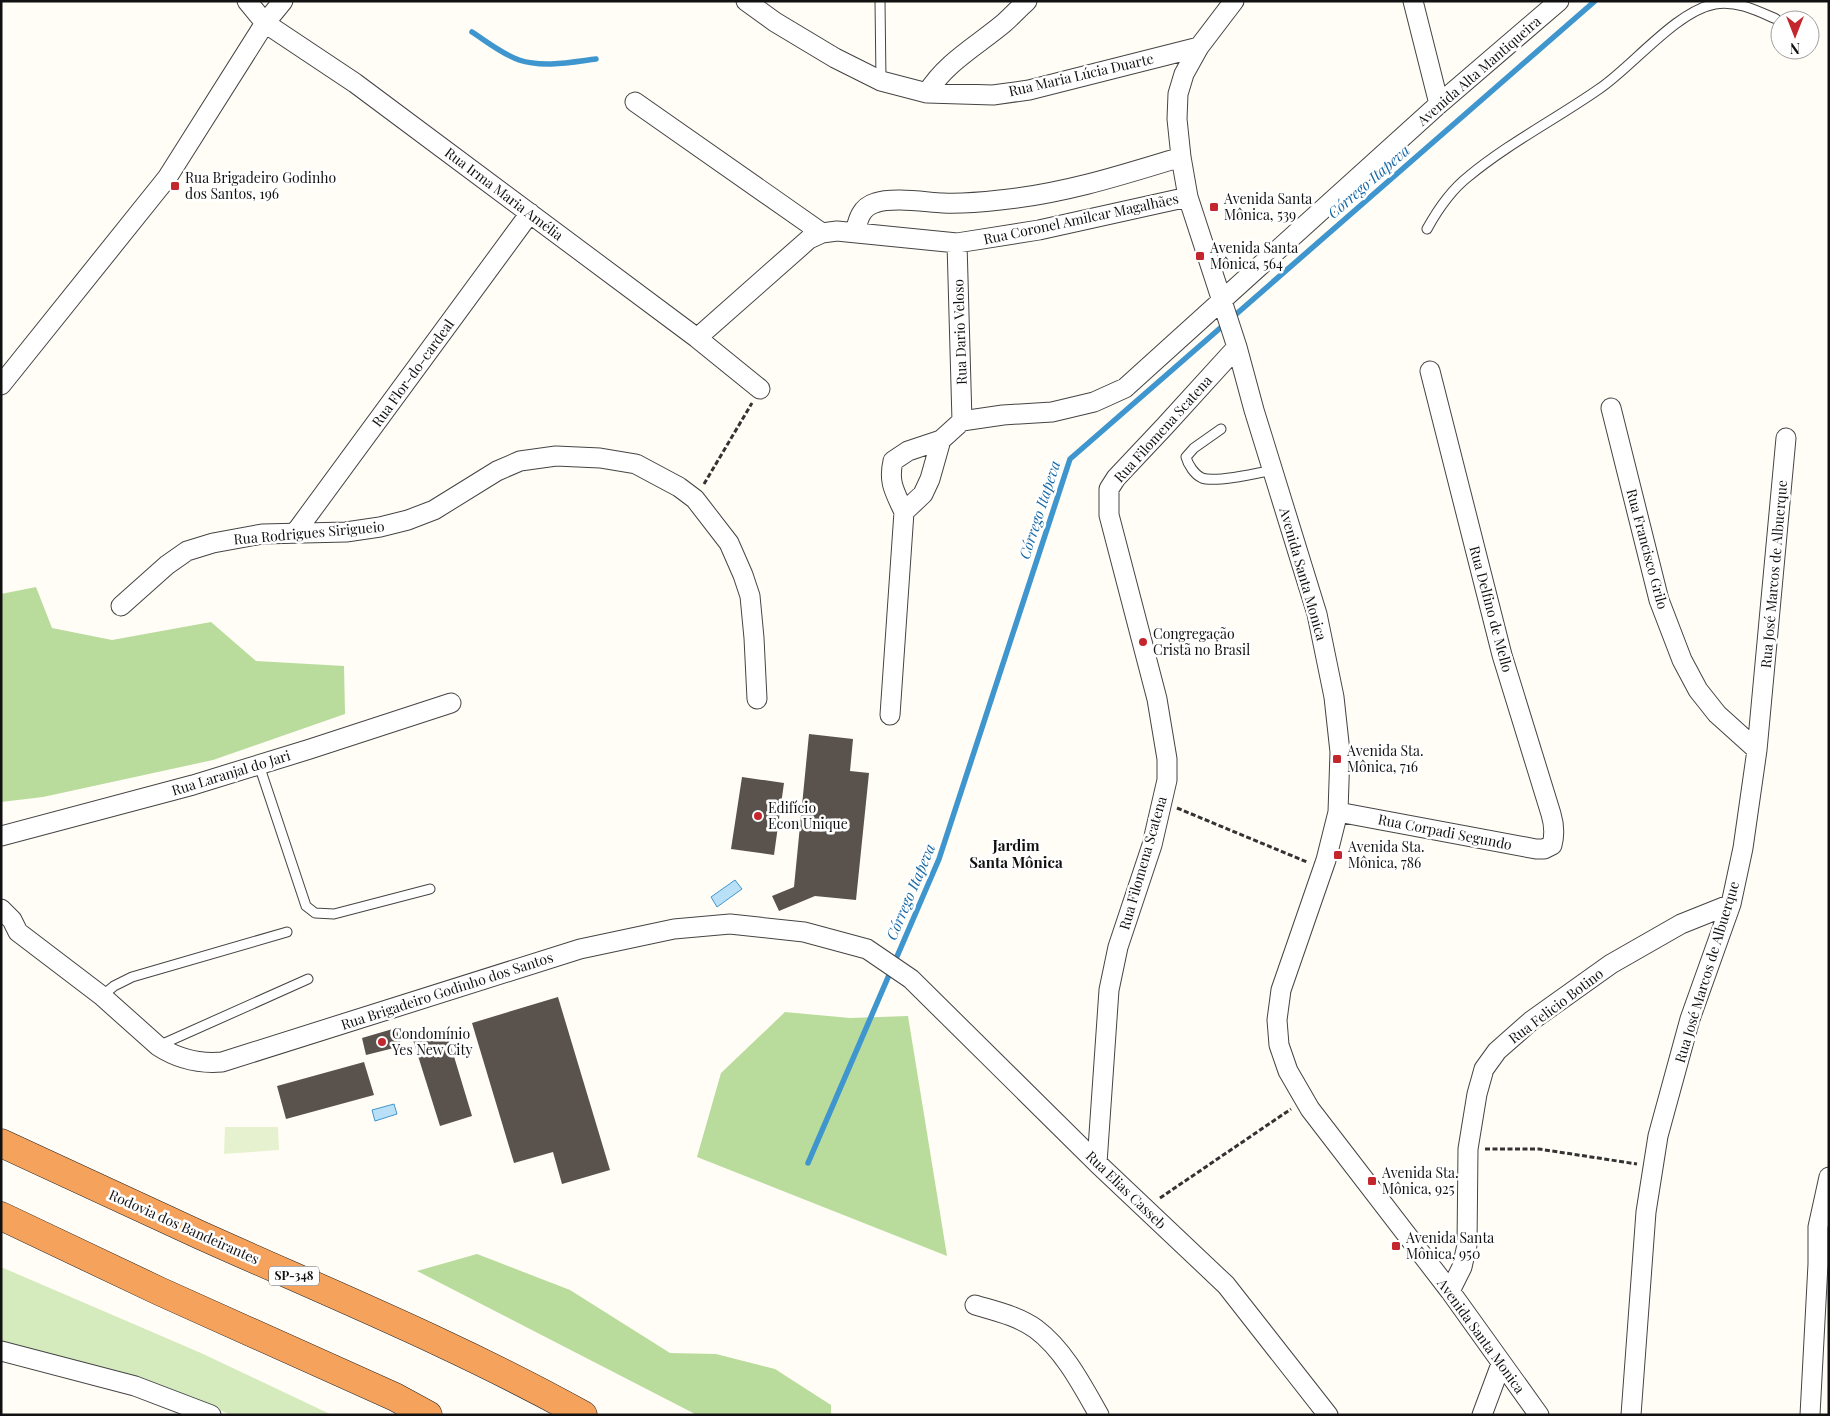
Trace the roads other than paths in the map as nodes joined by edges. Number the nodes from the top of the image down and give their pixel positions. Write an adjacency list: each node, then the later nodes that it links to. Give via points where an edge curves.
1 (247, 1): 10 (street, Rua Irma Maria Amélia)
2 (283, 1): 10 (street)
3 (746, 1): 12 (street, Rua Maria Lúcia Duarte, via 835,58)
4 (880, 1): 12 (lane)
5 (1027, 1): 13 (street, via 948,67)
6 (1234, 1): 11 (street, Avenida Santa Monica)
7 (1414, 1): 15 (street)
8 (1559, 1): 15 (street, Avenida Alta Mantiqueira)
9 (1770, 16): 19 (lane, via 1727,3 1698,9 1601,88 1468,176 1451,192)
10 (265, 23): 18 (street, Rua Irma Maria Amélia, via 355,83); 27 (street, via 167,178)
11 (1199, 47): 13 (street, Rua Maria Lúcia Duarte, via 1029,90 994,95); 16 (street, Avenida Santa Monica, via 1184,74 1178,94)
12 (881, 81): 13 (street, Rua Maria Lúcia Duarte)
13 (927, 93)
14 (635, 102): 21 (street)
15 (1440, 104): 23 (street, Avenida Alta Mantiqueira)
16 (1181, 157): 17 (street, Avenida Santa Monica); 20 (street, via 1102,182 1043,195 946,203 876,202 859,216)
17 (1188, 197): 22 (street, Rua Coronel Amilcar Magalhães, via 1039,230); 23 (street, Avenida Santa Monica)
18 (530, 213): 24 (street, Rua Irma Maria Amélia); 36 (street, Rua Flor-do-cardeal)
19 (1427, 229)
20 (855, 232): 21 (street, Rua Coronel Amilcar Magalhães); 22 (street, Rua Coronel Amilcar Magalhães)
21 (822, 233): 24 (street, Rua Coronel Amilcar Magalhães, via 809,239)
22 (957, 243): 30 (street, Rua Dario Veloso)
23 (1223, 304): 25 (street, Avenida Santa Monica); 30 (street, Avenida Alta Mantiqueira, via 1125,388 1094,402 1052,412)
24 (696, 338): 28 (street, Rua Irma Maria Amélia)
25 (1234, 340): 34 (street, Avenida Santa Monica); 56 (street, Rua Filomena Scatena, via 1166,426 1109,489 1109,515 1157,699 1167,759 1167,780 1152,845 1118,947 1109,990)
26 (1430, 371): 45 (street, Rua Delfino de Mello, via 1502,655 1551,814 1554,828)
27 (5, 374)
28 (760, 389)
29 (1611, 408): 41 (street, Rua Francisco Grilo, via 1659,600 1682,660 1698,690 1717,714)
30 (962, 421): 33 (street)
31 (1221, 429): 34 (lane, via 1186,457 1198,476 1211,480)
32 (1786, 438): 41 (street, Rua José Marcos de Albuerque)
33 (941, 440): 35 (street, via 923,494); 35 (street, via 908,451 893,461 891,482)
34 (1273, 470): 43 (street, Avenida Santa Monica, via 1317,614 1334,697 1340,752)
35 (904, 512): 40 (street)
36 (295, 533): 37 (street, Rua Rodrigues Sirigueio, via 262,534 187,551); 38 (street, Rua Rodrigues Sirigueio, via 346,532 408,520 434,510 520,461 556,456 636,464 679,487 695,500 729,544 748,589)
37 (121, 606)
38 (757, 699)
39 (451, 703): 42 (street, Rua Laranjal do Jari)
40 (890, 715)
41 (1757, 750): 47 (street, Rua José Marcos de Albuerque, via 1743,848)
42 (259, 765): 44 (street, Rua Laranjal do Jari); 46 (lane, via 306,906 315,913 334,914)
43 (1338, 812): 45 (street, Rua Corpadi Segundo, via 1536,849); 62 (street, Avenida Santa Monica, via 1281,990 1279,1045 1288,1071 1310,1109)
44 (4, 840)
45 (1552, 845)
46 (430, 889)
47 (1731, 904): 62 (street, Rua Felicio Botino, via 1681,924 1611,964 1531,1021 1497,1051 1484,1069 1477,1094 1468,1149 1467,1245 1462,1267); 73 (street, Rua José Marcos de Albuerque, via 1690,1019 1658,1136 1646,1212)
48 (1, 909): 49 (street, Rua Brigadeiro Godinho dos Santos, via 12,920)
49 (10, 930): 53 (street, Rua Brigadeiro Godinho dos Santos)
50 (287, 932): 53 (lane, via 132,977)
51 (907, 976): 54 (street, Rua Brigadeiro Godinho dos Santos, via 866,949 804,932 730,924 674,929 580,949 222,1062 186,1060); 56 (street, Rua Elias Casseb)
52 (308, 979): 54 (lane)
53 (102, 996): 54 (street, Rua Brigadeiro Godinho dos Santos)
54 (158, 1046)
55 (1, 1144): 68 (highway, Rodovia dos Bandeirantes / SP-348, via 421,1332 525,1382)
56 (1097, 1163): 70 (street, Rua Elias Casseb, via 1226,1285)
57 (1828, 1181): 58 (street)
58 (1825, 1211): 61 (street, via 1818,1227)
59 (1, 1216): 67 (highway)
60 (1829, 1243): 61 (street)
61 (1818, 1264): 74 (street)
62 (1450, 1292): 65 (street, Avenida Santa Monica)
63 (975, 1305): 69 (street, via 1014,1317 1035,1328 1078,1378)
64 (1, 1351): 66 (street, via 135,1386)
65 (1501, 1364): 71 (street); 72 (street, Avenida Santa Monica)
66 (211, 1415)
67 (428, 1415)
68 (583, 1415)
69 (1099, 1415)
70 (1328, 1415)
71 (1482, 1415)
72 (1539, 1415)
73 (1631, 1415)
74 (1810, 1415)

